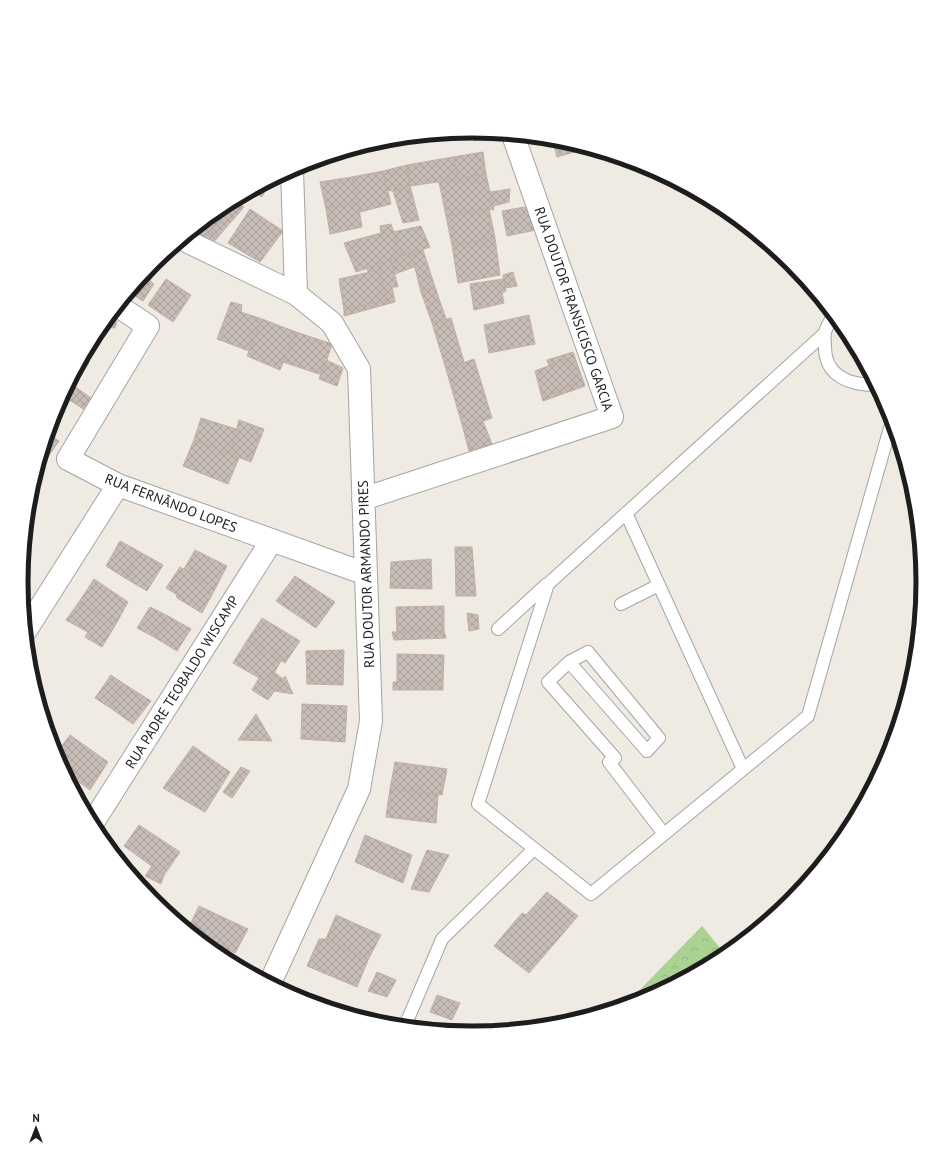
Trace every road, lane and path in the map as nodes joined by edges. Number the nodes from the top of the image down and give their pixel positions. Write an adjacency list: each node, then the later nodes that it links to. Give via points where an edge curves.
1 (515, 140): 11 (street, RUA DOUTOR FRANSICISCO GARCIA, via 612,417)
2 (292, 177): 4 (street)
3 (187, 242): 4 (street, RUA DOUTOR ARMANDO PIRES)
4 (296, 294): 11 (street, RUA DOUTOR ARMANDO PIRES, via 332,323 359,369)
5 (122, 309): 10 (street, RUA FERNÃNDO LOPES, via 148,326 68,459)
6 (830, 321): 7 (lane)
7 (825, 333): 8 (lane, via 825,358 833,372 846,381); 12 (lane)
8 (870, 385)
9 (889, 431): 21 (lane, via 808,716)
10 (118, 485): 13 (street, RUA FERNÃNDO LOPES); 18 (street)
11 (363, 499): 14 (street, RUA DOUTOR ARMANDO PIRES)
12 (626, 513): 15 (lane); 16 (lane)
13 (272, 540): 14 (street, RUA FERNÃNDO LOPES); 22 (street, RUA PADRE TEOBALDO WISCAMP)
14 (366, 574): 25 (street, RUA DOUTOR ARMANDO PIRES, via 371,721 359,789)
15 (548, 584): 19 (lane); 24 (lane, via 478,804)
16 (658, 585): 17 (lane); 21 (lane)
17 (621, 604)
18 (30, 623)
19 (498, 629)
20 (568, 662): 20 (lane, via 588,652 659,738 647,751); 23 (lane, via 548,682 615,758 609,762)
21 (743, 769): 23 (lane)
22 (96, 818)
23 (664, 834): 24 (lane, via 591,894)
24 (534, 849): 26 (lane, via 442,939)
25 (272, 978)
26 (407, 1021)

